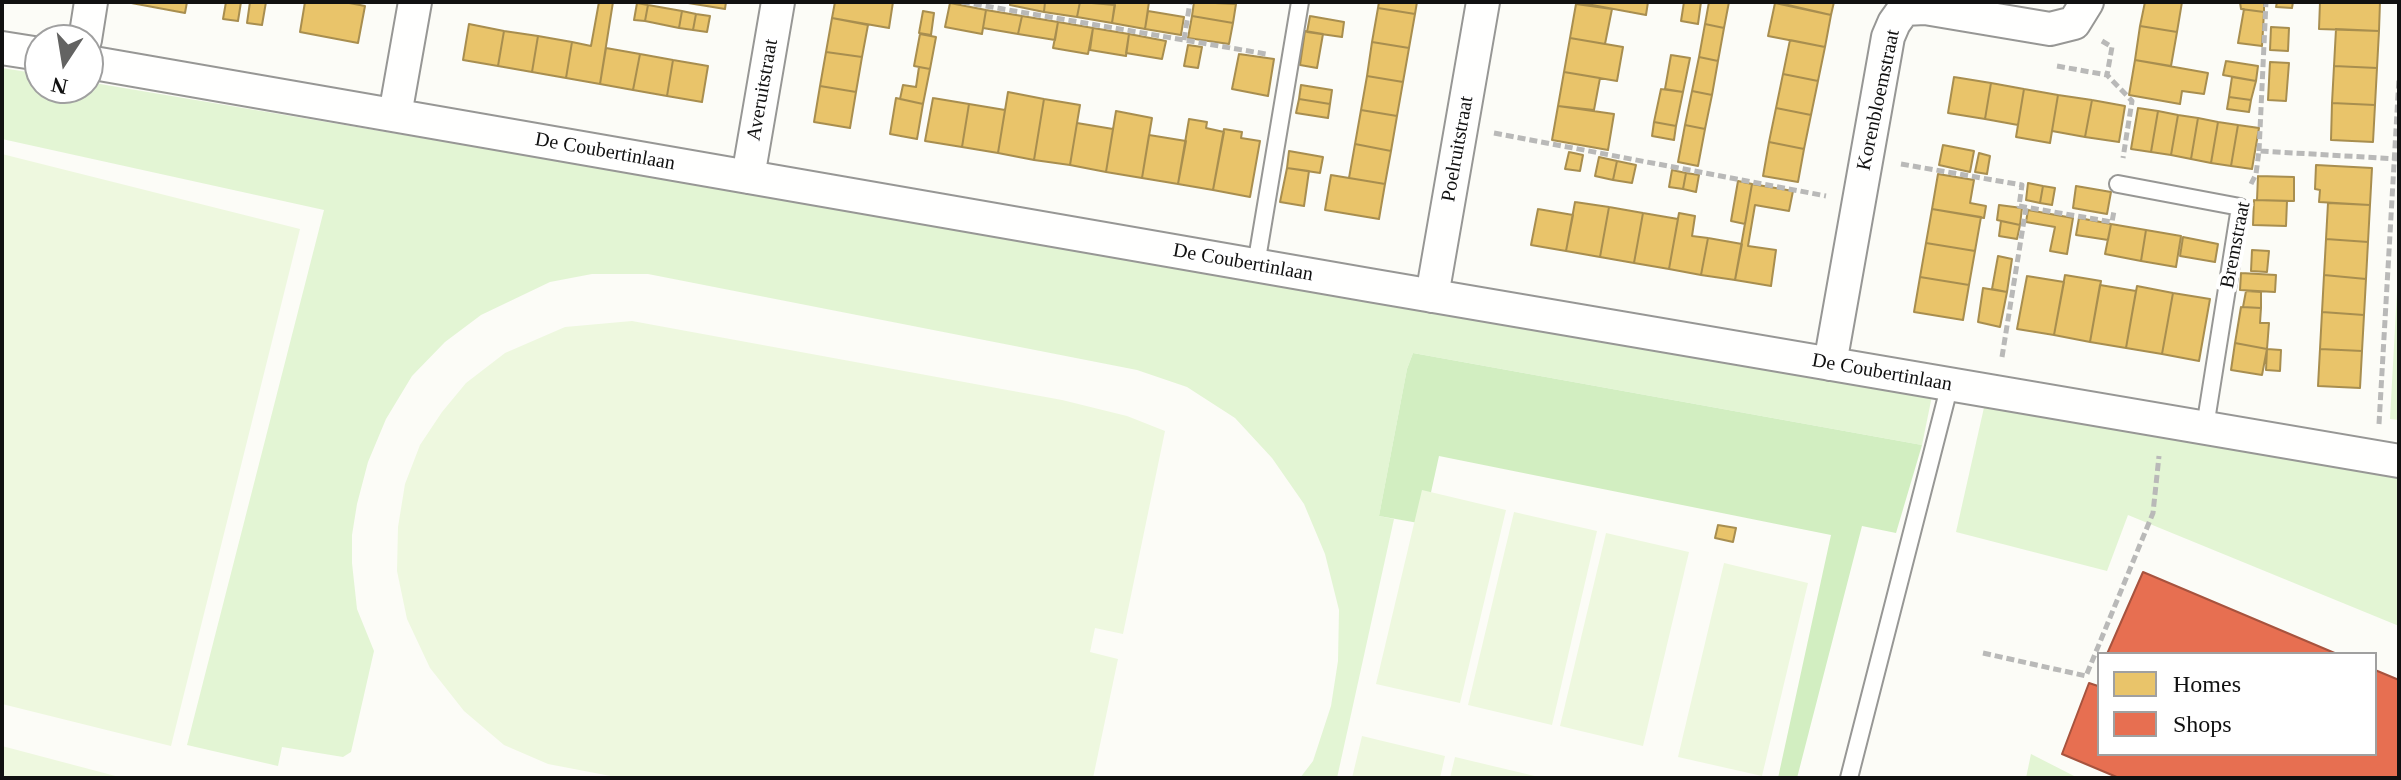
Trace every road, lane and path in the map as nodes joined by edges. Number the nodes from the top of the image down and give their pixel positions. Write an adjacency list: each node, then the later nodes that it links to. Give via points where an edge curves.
1 (91, 2): 10 (street)
2 (415, 2): 17 (street)
3 (778, 2): 22 (street, Averuitstraat)
4 (962, 2): 11 (path)
5 (1190, 2): 11 (path)
6 (1300, 2): 14 (lane)
7 (1483, 2): 18 (street, Poelruitstraat)
8 (2266, 2): 19 (path, Bremstraat)
9 (2080, 12): 20 (street, Korenbloemstraat, via 2050,29 1904,9 1888,37); 23 (path, via 2112,47 2107,75 2132,101)
10 (88, 24)
11 (1184, 40): 14 (path)
12 (2, 48): 13 (street)
13 (24, 51)
14 (1291, 59): 27 (lane)
15 (104, 65): 17 (street, De Coubertinlaan)
16 (2399, 78): 21 (path)
17 (395, 115): 22 (street, De Coubertinlaan)
18 (1461, 127): 24 (path); 28 (street, Poelruitstraat)
19 (2259, 151): 21 (path); 25 (path, Bremstraat, via 2256,174)
20 (1866, 158): 24 (street, Korenbloemstraat); 26 (path, via 2022,185 2019,206)
21 (2397, 158): 34 (path)
22 (748, 177): 27 (street, De Coubertinlaan)
23 (2118, 184): 25 (lane); 26 (path, via 2112,222)
24 (1859, 203): 29 (street, Korenbloemstraat)
25 (2240, 207): 33 (lane, Bremstraat)
26 (2026, 208): 31 (path)
27 (1256, 265): 28 (street, De Coubertinlaan)
28 (1432, 296): 29 (street, De Coubertinlaan)
29 (1830, 364): 30 (street, De Coubertinlaan)
30 (1950, 384): 31 (street, De Coubertinlaan); 36 (lane)
31 (1997, 392): 32 (street, De Coubertinlaan)
32 (2163, 420): 33 (street, De Coubertinlaan); 35 (path, via 2153,513 2086,676)
33 (2205, 427): 34 (street, De Coubertinlaan)
34 (2388, 459)
35 (1983, 653)
36 (1849, 778)

